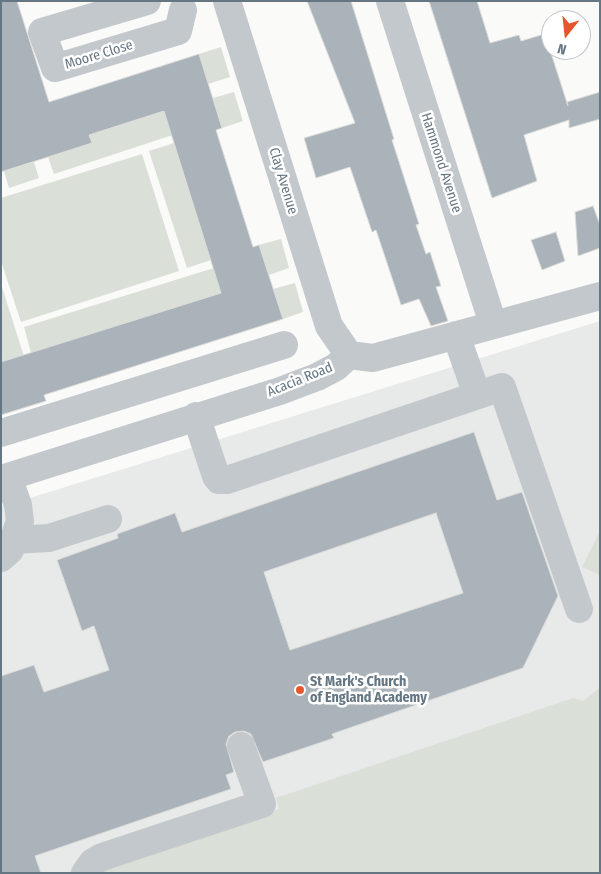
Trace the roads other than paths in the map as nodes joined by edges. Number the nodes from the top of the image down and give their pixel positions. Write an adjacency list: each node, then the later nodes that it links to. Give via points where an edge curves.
1 (148, 1): 5 (street, Moore Close, via 42,32 55,68 178,31)
2 (211, 1): 5 (street, Moore Close)
3 (227, 1): 10 (street, Clay Avenue, via 328,326)
4 (390, 1): 7 (street, Hammond Avenue)
5 (180, 6)
6 (600, 296): 7 (street, Acacia Road)
7 (493, 324): 8 (street, Acacia Road)
8 (456, 335): 10 (street, Acacia Road, via 373,358); 11 (street)
9 (284, 344): 13 (street)
10 (349, 355): 12 (street, Acacia Road, via 317,376)
11 (478, 395): 12 (street, via 227,480 216,476); 17 (street, via 502,387)
12 (196, 416): 14 (street, Acacia Road)
13 (1, 433)
14 (5, 478): 16 (street, via 18,505 20,521)
15 (108, 519): 16 (street)
16 (8, 549)
17 (579, 609)
18 (241, 746): 19 (street, via 262,804 102,857 93,862)
19 (85, 873)

